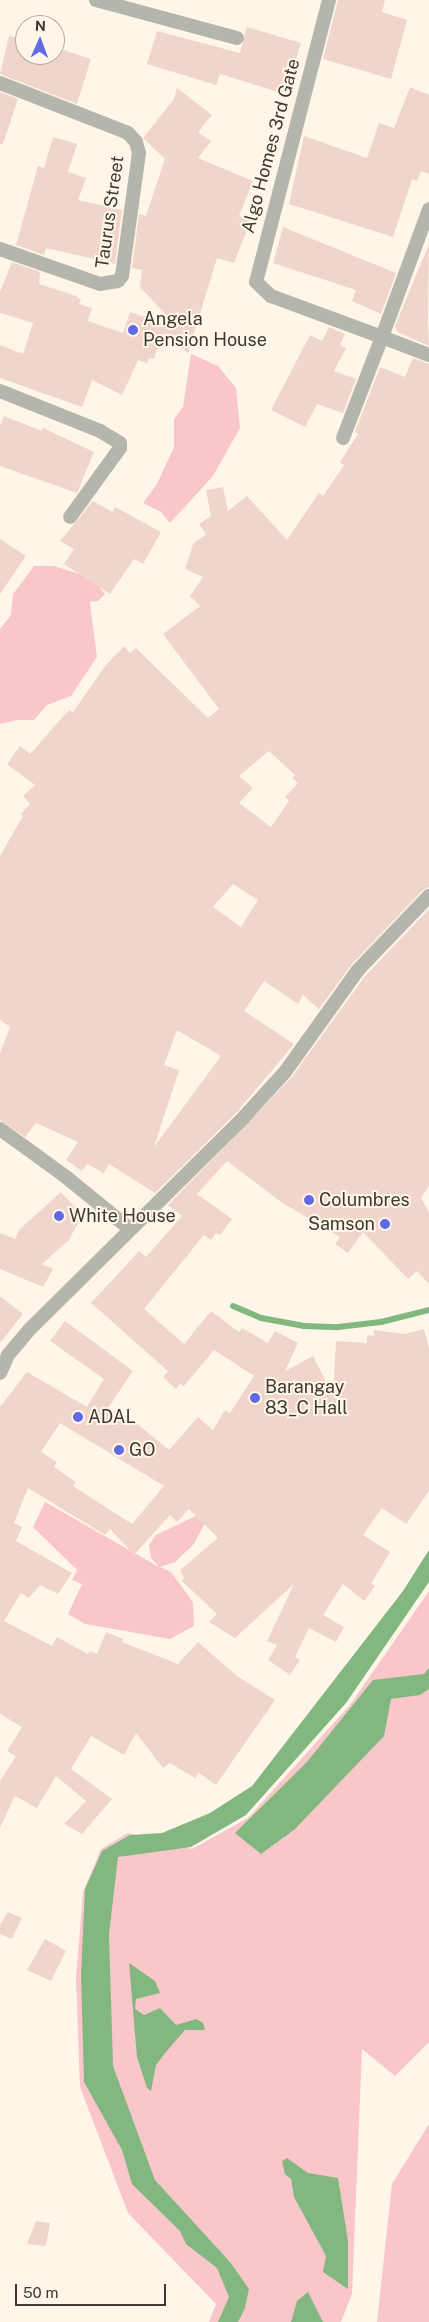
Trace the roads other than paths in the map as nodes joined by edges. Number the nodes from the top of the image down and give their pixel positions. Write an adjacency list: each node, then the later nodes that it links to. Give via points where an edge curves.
1 (96, 0): 3 (street)
2 (330, 0): 7 (street, Algo Homes 3rd Gate, via 256,276 258,287 271,296)
3 (237, 38)
4 (0, 84): 6 (street, Taurus Street, via 128,133 136,142 139,153 122,276 118,281 100,284)
5 (429, 209): 7 (street)
6 (0, 249)
7 (382, 337): 8 (street); 10 (street)
8 (429, 355)
9 (0, 391): 11 (street, via 100,431 120,443 120,448)
10 (343, 438)
11 (70, 518)
12 (429, 896): 14 (street, via 358,970 285,1072)
13 (0, 1129): 14 (street, via 66,1176)
14 (130, 1229): 15 (street, via 30,1329 8,1355)
15 (0, 1373)

